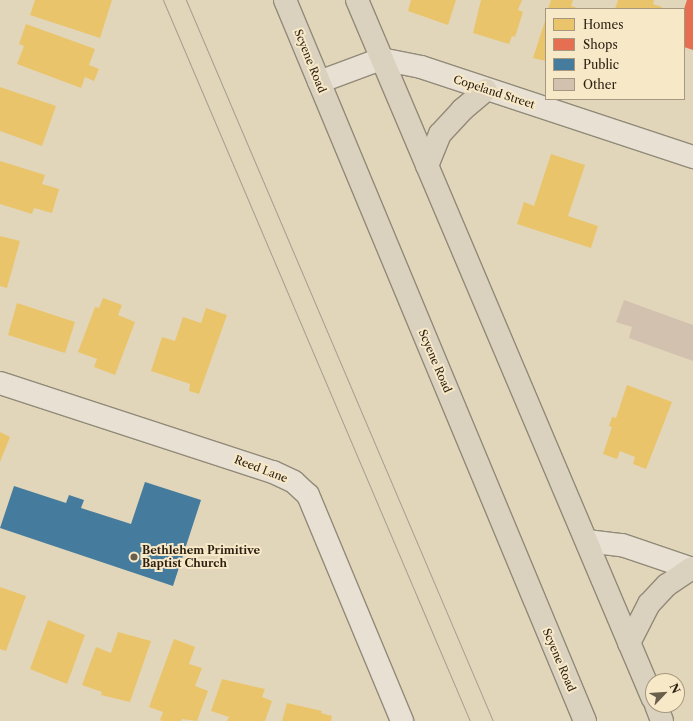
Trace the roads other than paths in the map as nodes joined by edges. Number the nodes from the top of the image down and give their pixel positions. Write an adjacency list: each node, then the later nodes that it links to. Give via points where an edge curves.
1 (285, 0): 4 (main road, Scyene Road)
2 (357, 0): 3 (main road)
3 (381, 59): 4 (street); 5 (street, Copeland Street, via 421,68); 7 (main road)
4 (318, 82): 14 (main road, Scyene Road)
5 (486, 90): 6 (street, Copeland Street); 7 (main road, via 462,110 440,134)
6 (693, 157)
7 (427, 166): 9 (main road)
8 (0, 383): 13 (street, Reed Lane, via 273,472 294,482 308,495)
9 (587, 541): 10 (street, via 622,545); 11 (main road)
10 (692, 568): 11 (main road, via 667,585 649,604)
11 (629, 643): 12 (main road)
12 (645, 680)
13 (402, 721)
14 (585, 721)

